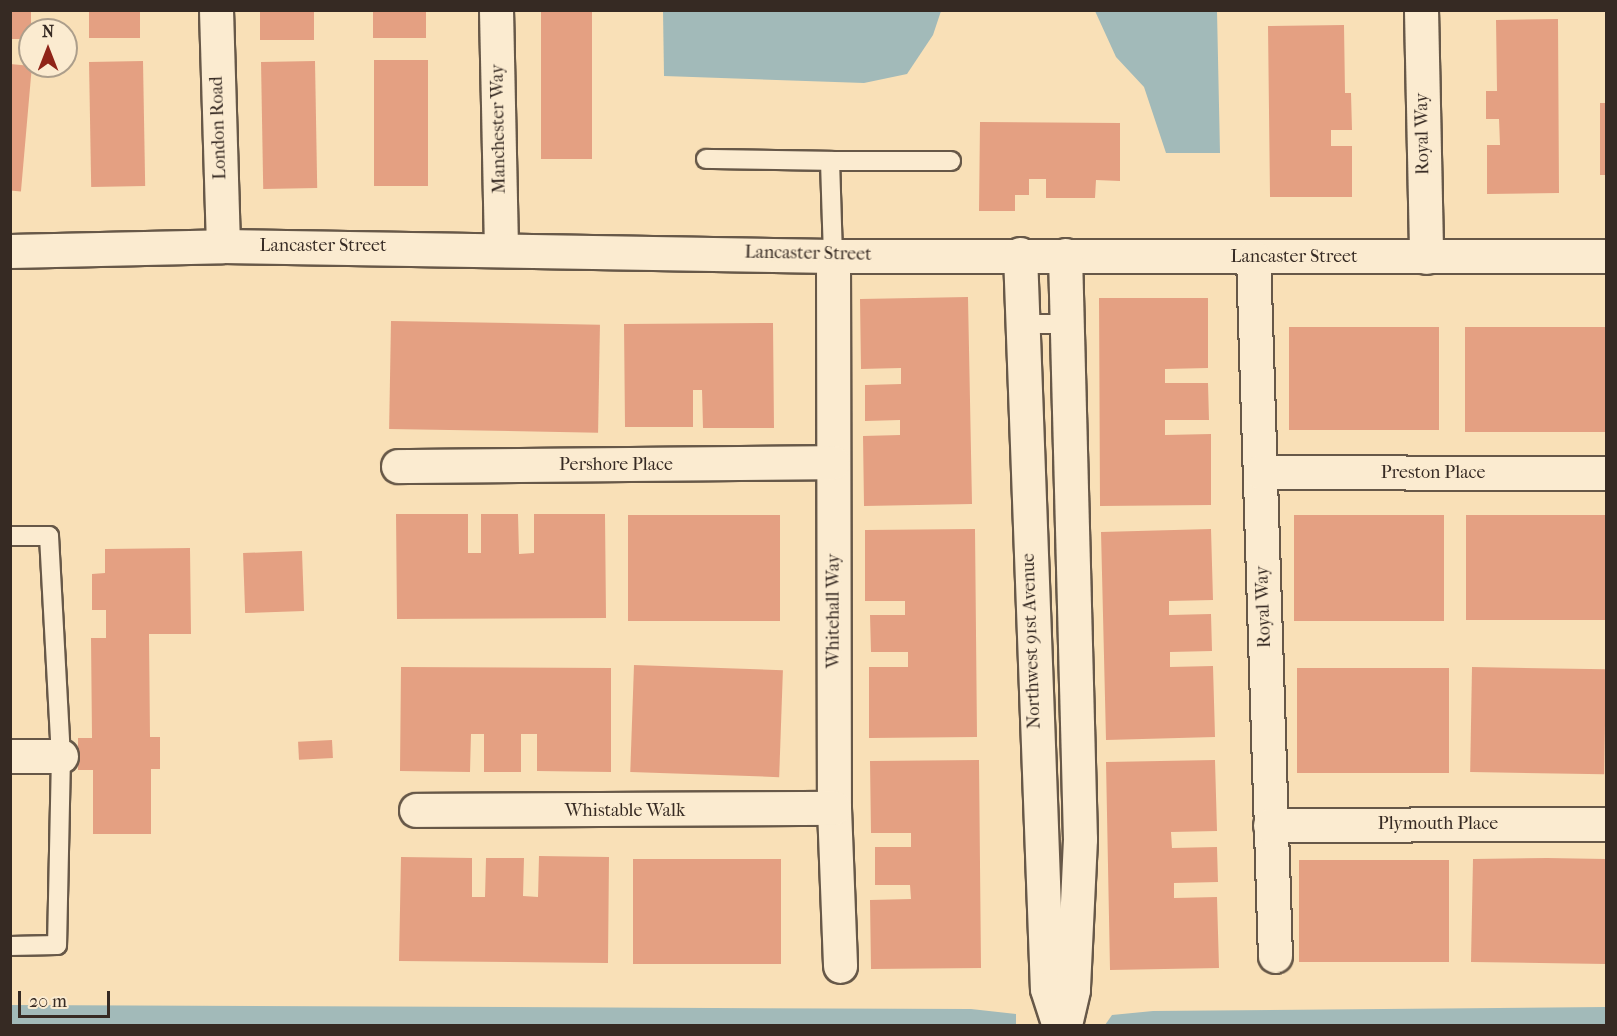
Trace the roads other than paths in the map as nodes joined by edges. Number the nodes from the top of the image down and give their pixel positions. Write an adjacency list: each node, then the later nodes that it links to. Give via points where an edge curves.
1 (216, 10): 7 (street, London Road)
2 (496, 10): 8 (street, Manchester Way)
3 (1421, 10): 15 (street, Royal Way)
4 (706, 159): 5 (lane)
5 (830, 161): 6 (lane); 12 (lane)
6 (951, 161)
7 (223, 246): 8 (street, Lancaster Street); 9 (street, Lancaster Street)
8 (501, 247): 12 (street, Lancaster Street)
9 (10, 251)
10 (1020, 254): 11 (street, Lancaster Street); 12 (street, Lancaster Street); 16 (street, Northwest 91st Avenue)
11 (1065, 255): 14 (street, Lancaster Street); 17 (street)
12 (833, 256): 18 (street, Whitehall Way)
13 (1606, 256): 15 (street, Lancaster Street)
14 (1254, 257): 15 (street, Lancaster Street); 20 (street, Royal Way)
15 (1426, 257)
16 (1022, 324): 17 (lane); 24 (street, Northwest 91st Avenue)
17 (1067, 324): 23 (street)
18 (833, 462): 19 (street, Pershore Place); 27 (street, Whitehall Way)
19 (398, 466)
20 (1260, 472): 21 (street, Preston Place); 30 (street, Royal Way)
21 (1606, 473)
22 (10, 536): 26 (lane, via 49,536)
23 (1076, 649): 24 (lane); 32 (street)
24 (1032, 651): 31 (street, Northwest 91st Avenue)
25 (10, 756): 26 (street)
26 (61, 756): 33 (lane, via 57,945)
27 (834, 808): 28 (street, Whistable Walk); 35 (street, Whitehall Way)
28 (416, 810)
29 (1606, 824): 30 (street, Plymouth Place)
30 (1270, 825): 34 (street, Royal Way)
31 (1041, 847): 32 (lane); 36 (street, Northwest 91st Avenue, via 1047,989)
32 (1080, 848): 37 (street, via 1073,990)
33 (10, 946)
34 (1275, 956)
35 (840, 966)
36 (1059, 1026)
37 (1065, 1026)

